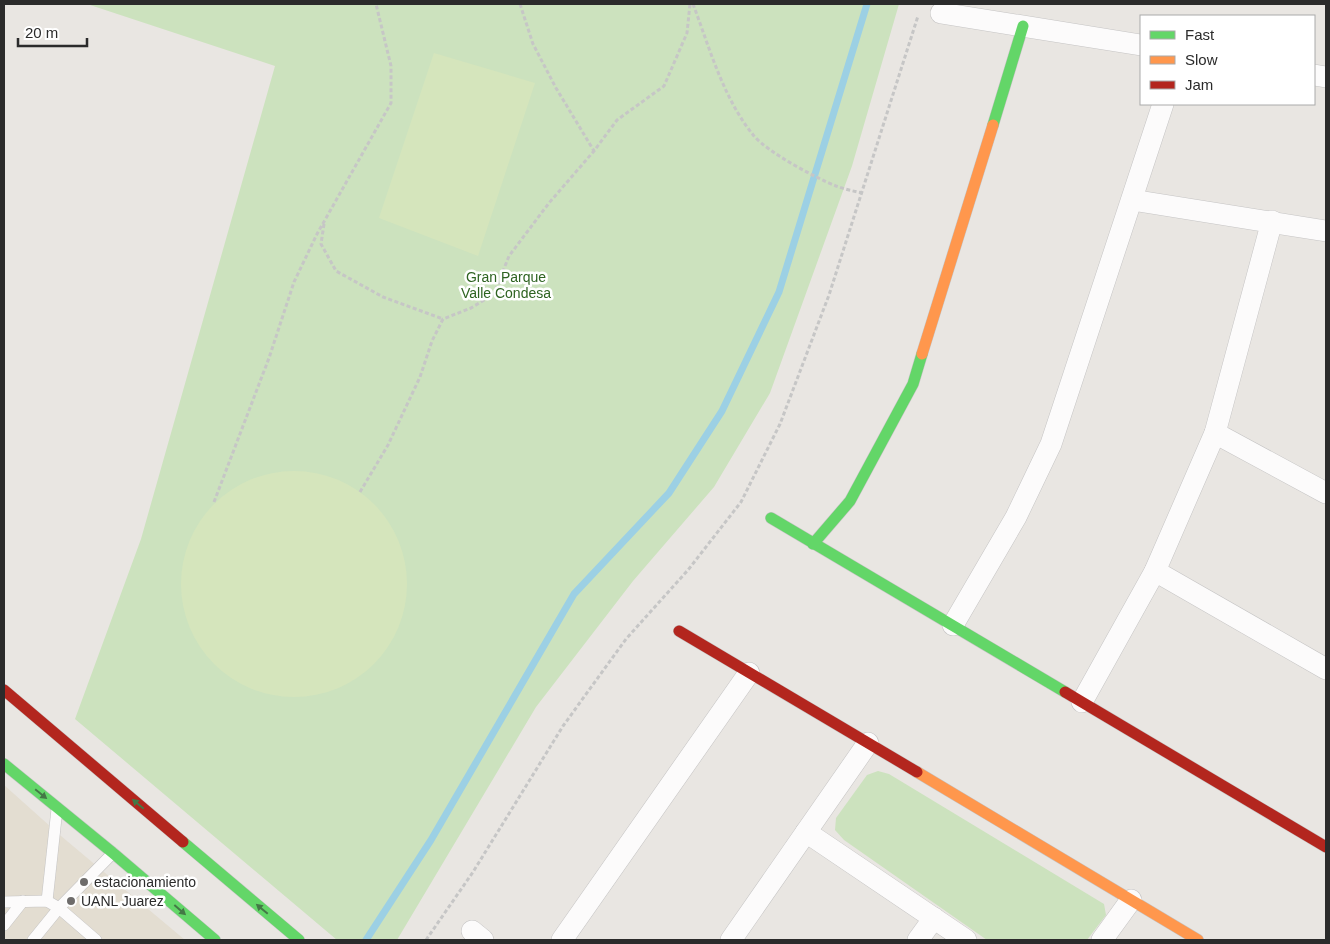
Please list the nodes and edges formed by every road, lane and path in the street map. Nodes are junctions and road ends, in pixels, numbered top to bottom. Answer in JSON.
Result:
{"nodes":[{"id":1,"x":376,"y":4,"type":"edge"},
{"id":2,"x":520,"y":4,"type":"edge"},
{"id":3,"x":692,"y":4,"type":"edge"},
{"id":4,"x":920,"y":10,"type":"dead end"},
{"id":5,"x":941,"y":13,"type":"dead end"},
{"id":6,"x":1023,"y":26,"type":"junction"},
{"id":7,"x":1140,"y":45,"type":"edge"},
{"id":8,"x":1163,"y":105,"type":"edge"},
{"id":9,"x":594,"y":151,"type":"junction"},
{"id":10,"x":862,"y":193,"type":"junction"},
{"id":11,"x":1132,"y":200,"type":"junction"},
{"id":12,"x":324,"y":221,"type":"junction"},
{"id":13,"x":1272,"y":221,"type":"junction"},
{"id":14,"x":1326,"y":231,"type":"edge"},
{"id":15,"x":443,"y":319,"type":"junction"},
{"id":16,"x":1215,"y":433,"type":"junction"},
{"id":17,"x":360,"y":492,"type":"dead end"},
{"id":18,"x":1326,"y":493,"type":"edge"},
{"id":19,"x":214,"y":502,"type":"dead end"},
{"id":20,"x":771,"y":518,"type":"dead end"},
{"id":21,"x":814,"y":544,"type":"junction"},
{"id":22,"x":1155,"y":571,"type":"junction"},
{"id":23,"x":952,"y":625,"type":"junction"},
{"id":24,"x":679,"y":631,"type":"dead end"},
{"id":25,"x":1326,"y":669,"type":"edge"},
{"id":26,"x":749,"y":673,"type":"junction"},
{"id":27,"x":4,"y":690,"type":"edge"},
{"id":28,"x":1082,"y":702,"type":"junction"},
{"id":29,"x":868,"y":743,"type":"junction"},
{"id":30,"x":4,"y":764,"type":"edge"},
{"id":31,"x":57,"y":807,"type":"junction"},
{"id":32,"x":806,"y":832,"type":"junction"},
{"id":33,"x":1326,"y":847,"type":"edge"},
{"id":34,"x":114,"y":854,"type":"junction"},
{"id":35,"x":1131,"y":900,"type":"junction"},
{"id":36,"x":23,"y":901,"type":"junction"},
{"id":37,"x":47,"y":901,"type":"junction"},
{"id":38,"x":4,"y":902,"type":"edge"},
{"id":39,"x":59,"y":908,"type":"junction"},
{"id":40,"x":934,"y":918,"type":"junction"},
{"id":41,"x":4,"y":924,"type":"edge"},
{"id":42,"x":33,"y":940,"type":"edge"},
{"id":43,"x":96,"y":940,"type":"edge"},
{"id":44,"x":215,"y":940,"type":"edge"},
{"id":45,"x":299,"y":940,"type":"edge"},
{"id":46,"x":426,"y":940,"type":"edge"},
{"id":47,"x":562,"y":940,"type":"edge"},
{"id":48,"x":731,"y":940,"type":"edge"},
{"id":49,"x":918,"y":940,"type":"edge"},
{"id":50,"x":966,"y":940,"type":"edge"},
{"id":51,"x":1102,"y":940,"type":"edge"},
{"id":52,"x":1198,"y":940,"type":"edge"}],
"edges":[{"from":1,"to":12,"type":"path"},
{"from":2,"to":9,"type":"path"},
{"from":3,"to":9,"type":"path"},
{"from":3,"to":10,"type":"path"},
{"from":4,"to":10,"type":"path"},
{"from":5,"to":6,"type":"street"},
{"from":6,"to":7,"type":"street"},
{"from":6,"to":21,"type":"street"},
{"from":8,"to":11,"type":"street"},
{"from":9,"to":15,"type":"path"},
{"from":10,"to":46,"type":"path"},
{"from":11,"to":13,"type":"street"},
{"from":11,"to":23,"type":"street"},
{"from":12,"to":15,"type":"path"},
{"from":12,"to":19,"type":"path"},
{"from":13,"to":14,"type":"street"},
{"from":13,"to":16,"type":"street"},
{"from":15,"to":17,"type":"path"},
{"from":16,"to":18,"type":"street"},
{"from":16,"to":22,"type":"street"},
{"from":20,"to":21,"type":"street"},
{"from":21,"to":23,"type":"street"},
{"from":22,"to":25,"type":"street"},
{"from":22,"to":28,"type":"street"},
{"from":23,"to":28,"type":"street"},
{"from":24,"to":26,"type":"street"},
{"from":26,"to":29,"type":"street"},
{"from":26,"to":47,"type":"street"},
{"from":45,"to":27,"type":"street","one_way":true},
{"from":28,"to":33,"type":"street"},
{"from":29,"to":32,"type":"street"},
{"from":29,"to":35,"type":"street"},
{"from":30,"to":31,"type":"street","one_way":true},
{"from":31,"to":34,"type":"street"},
{"from":31,"to":37,"type":"lane"},
{"from":32,"to":40,"type":"street"},
{"from":32,"to":48,"type":"street"},
{"from":34,"to":39,"type":"lane"},
{"from":34,"to":44,"type":"street","one_way":true},
{"from":35,"to":51,"type":"street"},
{"from":35,"to":52,"type":"street"},
{"from":36,"to":37,"type":"lane"},
{"from":36,"to":38,"type":"lane"},
{"from":36,"to":41,"type":"lane"},
{"from":37,"to":39,"type":"lane"},
{"from":39,"to":42,"type":"lane"},
{"from":39,"to":43,"type":"lane"},
{"from":40,"to":49,"type":"street"},
{"from":40,"to":50,"type":"street"}]}
